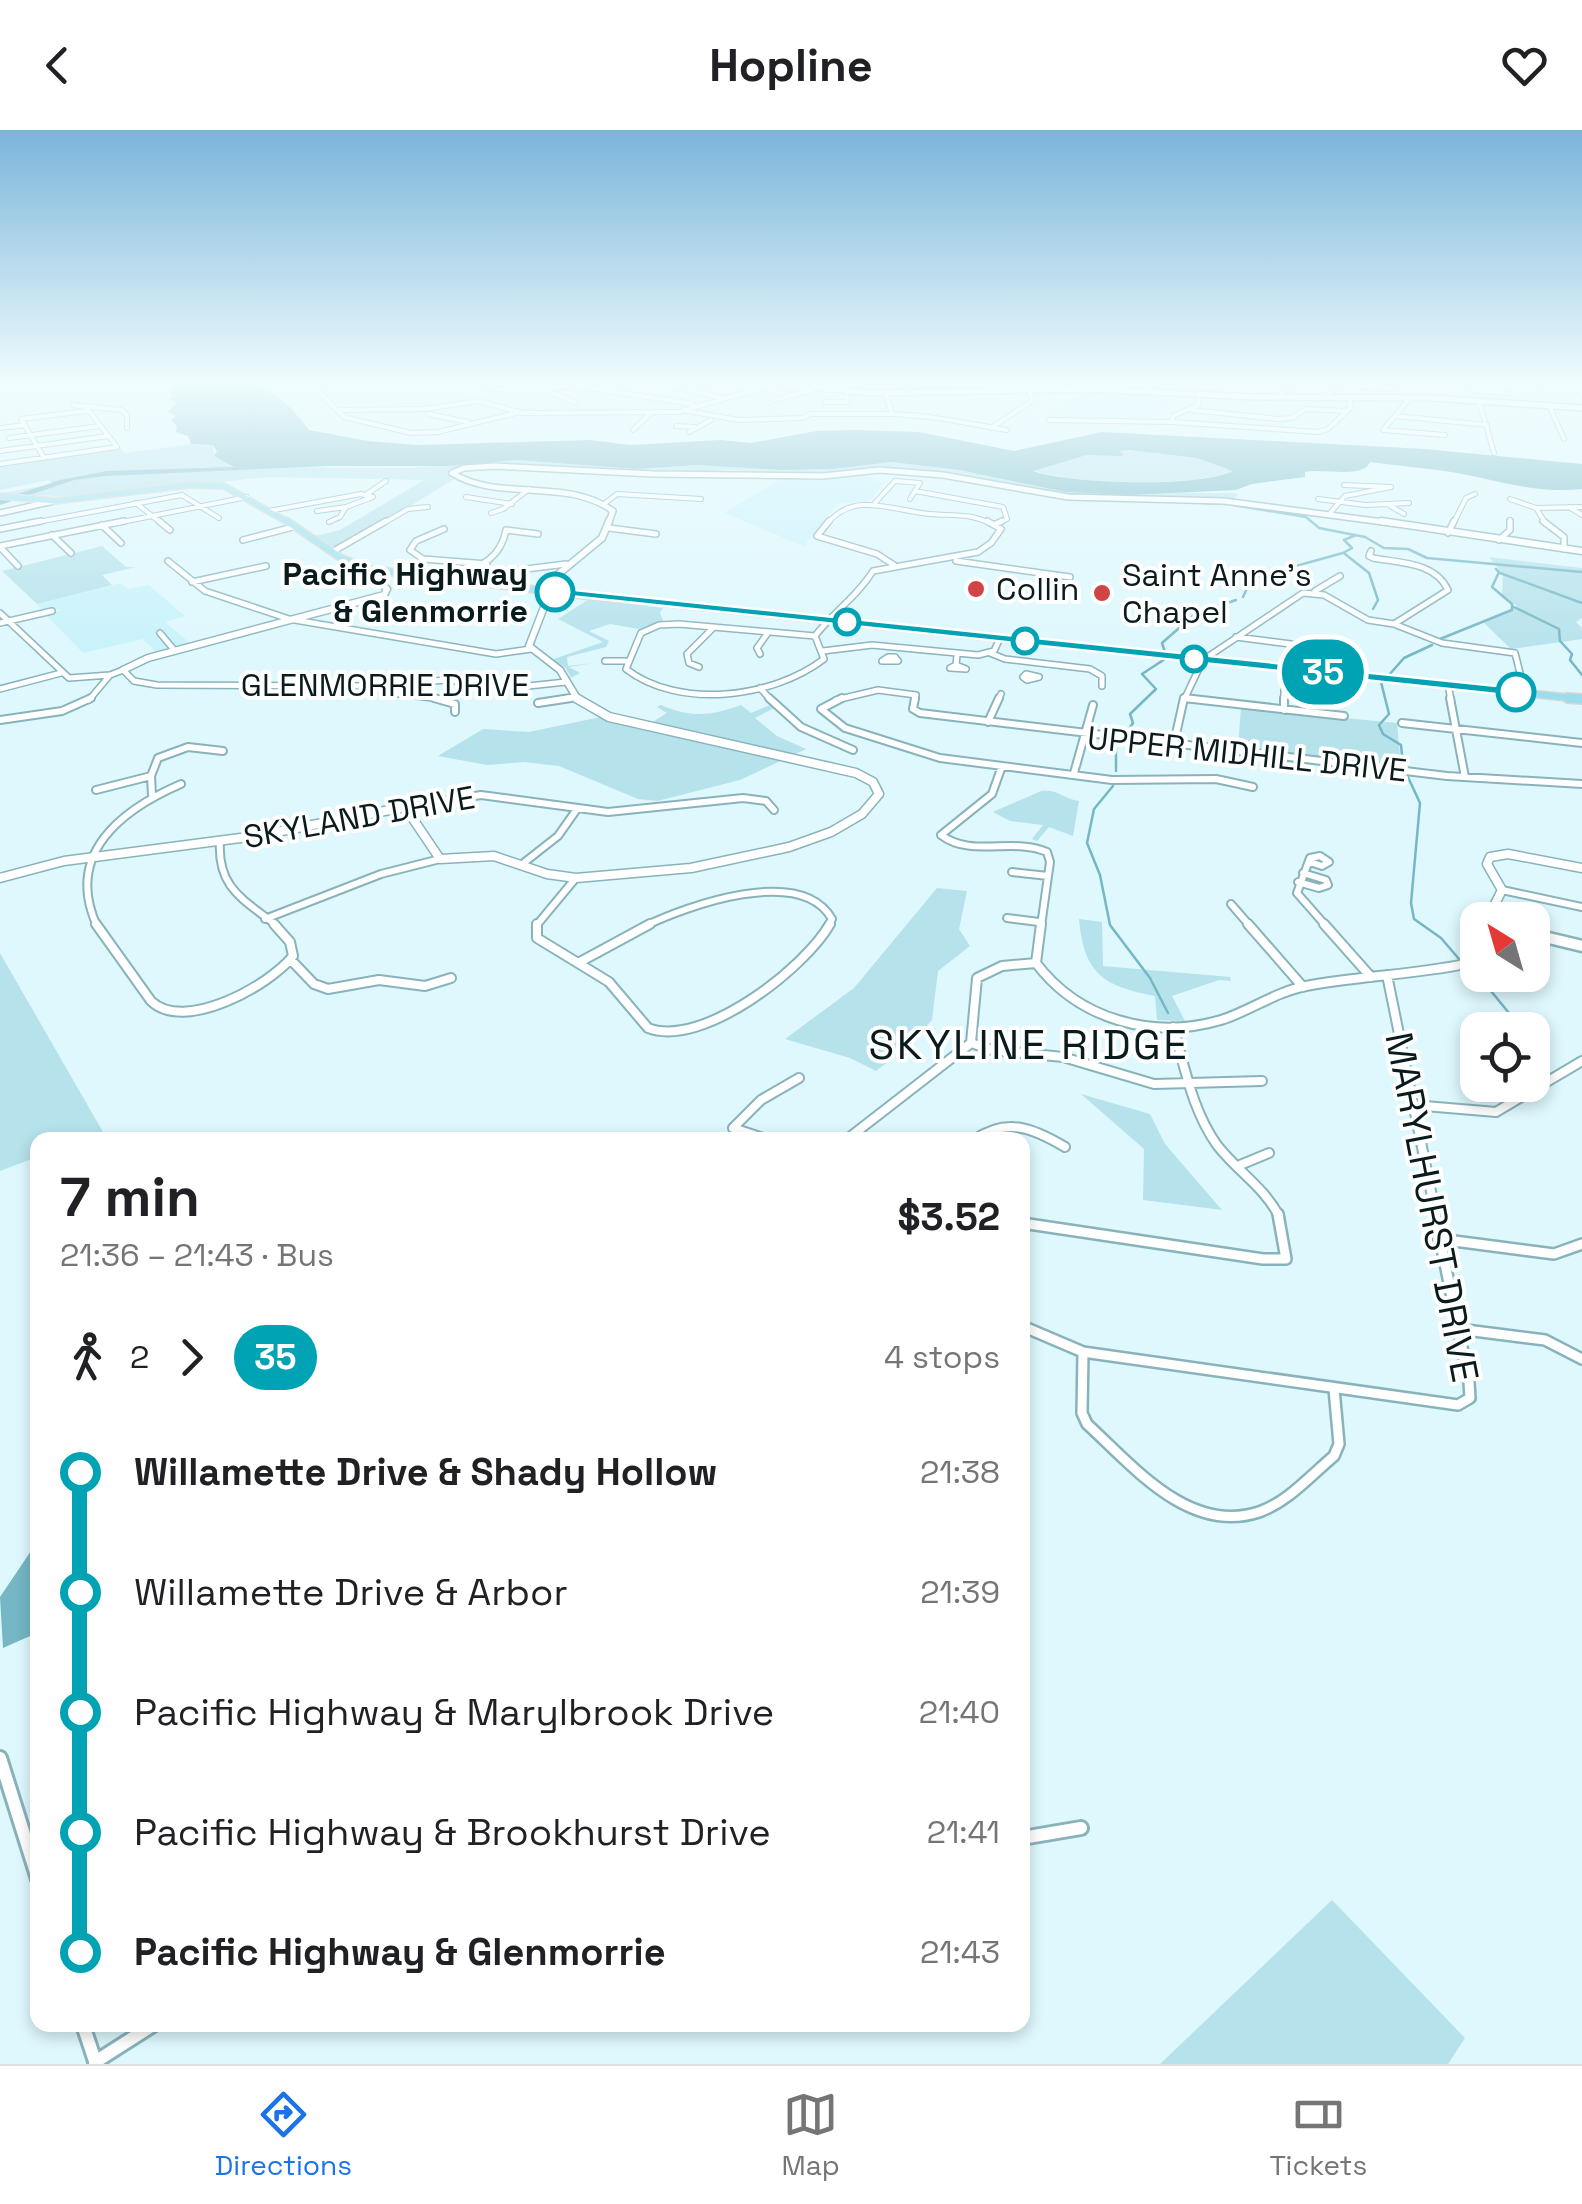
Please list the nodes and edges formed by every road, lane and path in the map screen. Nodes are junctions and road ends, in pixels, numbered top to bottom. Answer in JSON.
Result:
{"nodes":[{"id":1,"x":454,"y":475,"type":"edge"},
{"id":2,"x":759,"y":475,"type":"edge"},
{"id":3,"x":829,"y":475,"type":"edge"},
{"id":4,"x":945,"y":475,"type":"edge"},
{"id":5,"x":386,"y":481,"type":"dead end"},
{"id":6,"x":1344,"y":485,"type":"dead end"},
{"id":7,"x":531,"y":488,"type":"junction"},
{"id":8,"x":915,"y":491,"type":"junction"},
{"id":9,"x":366,"y":494,"type":"junction"},
{"id":10,"x":1475,"y":494,"type":"dead end"},
{"id":11,"x":0,"y":496,"type":"edge"},
{"id":12,"x":247,"y":497,"type":"junction"},
{"id":13,"x":466,"y":497,"type":"dead end"},
{"id":14,"x":1318,"y":498,"type":"dead end"},
{"id":15,"x":332,"y":499,"type":"junction"},
{"id":16,"x":1510,"y":499,"type":"dead end"},
{"id":17,"x":33,"y":500,"type":"junction"},
{"id":18,"x":701,"y":500,"type":"dead end"},
{"id":19,"x":55,"y":501,"type":"junction"},
{"id":20,"x":1340,"y":502,"type":"junction"},
{"id":21,"x":136,"y":503,"type":"junction"},
{"id":22,"x":875,"y":503,"type":"junction"},
{"id":23,"x":1409,"y":503,"type":"dead end"},
{"id":24,"x":512,"y":504,"type":"junction"},
{"id":25,"x":604,"y":504,"type":"junction"},
{"id":26,"x":1387,"y":504,"type":"junction"},
{"id":27,"x":25,"y":506,"type":"junction"},
{"id":28,"x":200,"y":506,"type":"junction"},
{"id":29,"x":936,"y":506,"type":"dead end"},
{"id":30,"x":428,"y":507,"type":"dead end"},
{"id":31,"x":897,"y":507,"type":"junction"},
{"id":32,"x":1569,"y":507,"type":"junction"},
{"id":33,"x":1582,"y":507,"type":"edge"},
{"id":34,"x":346,"y":508,"type":"junction"},
{"id":35,"x":1536,"y":508,"type":"junction"},
{"id":36,"x":317,"y":511,"type":"dead end"},
{"id":37,"x":272,"y":513,"type":"junction"},
{"id":38,"x":492,"y":513,"type":"dead end"},
{"id":39,"x":923,"y":513,"type":"junction"},
{"id":40,"x":0,"y":514,"type":"edge"},
{"id":41,"x":1330,"y":514,"type":"junction"},
{"id":42,"x":1404,"y":514,"type":"dead end"},
{"id":43,"x":1582,"y":515,"type":"edge"},
{"id":44,"x":152,"y":516,"type":"junction"},
{"id":45,"x":220,"y":518,"type":"dead end"},
{"id":46,"x":1510,"y":520,"type":"dead end"},
{"id":47,"x":329,"y":522,"type":"dead end"},
{"id":48,"x":996,"y":524,"type":"junction"},
{"id":49,"x":102,"y":526,"type":"junction"},
{"id":50,"x":294,"y":527,"type":"junction"},
{"id":51,"x":0,"y":528,"type":"edge"},
{"id":52,"x":609,"y":528,"type":"junction"},
{"id":53,"x":444,"y":529,"type":"dead end"},
{"id":54,"x":170,"y":530,"type":"dead end"},
{"id":55,"x":1448,"y":532,"type":"junction"},
{"id":56,"x":538,"y":534,"type":"dead end"},
{"id":57,"x":656,"y":534,"type":"dead end"},
{"id":58,"x":52,"y":536,"type":"junction"},
{"id":59,"x":243,"y":540,"type":"dead end"},
{"id":60,"x":1499,"y":540,"type":"junction"},
{"id":61,"x":121,"y":543,"type":"dead end"},
{"id":62,"x":0,"y":547,"type":"edge"},
{"id":63,"x":1564,"y":549,"type":"junction"},
{"id":64,"x":1371,"y":551,"type":"dead end"},
{"id":65,"x":1582,"y":551,"type":"edge"},
{"id":66,"x":332,"y":552,"type":"junction"},
{"id":67,"x":71,"y":553,"type":"dead end"},
{"id":68,"x":168,"y":561,"type":"dead end"},
{"id":69,"x":949,"y":561,"type":"junction"},
{"id":70,"x":487,"y":564,"type":"junction"},
{"id":71,"x":566,"y":564,"type":"junction"},
{"id":72,"x":894,"y":565,"type":"junction"},
{"id":73,"x":18,"y":566,"type":"dead end"},
{"id":74,"x":266,"y":566,"type":"dead end"},
{"id":75,"x":367,"y":569,"type":"junction"},
{"id":76,"x":392,"y":574,"type":"junction"},
{"id":77,"x":1340,"y":576,"type":"dead end"},
{"id":78,"x":1070,"y":577,"type":"dead end"},
{"id":79,"x":374,"y":579,"type":"junction"},
{"id":80,"x":444,"y":580,"type":"junction"},
{"id":81,"x":192,"y":582,"type":"junction"},
{"id":82,"x":549,"y":591,"type":"junction"},
{"id":83,"x":1315,"y":591,"type":"junction"},
{"id":84,"x":52,"y":611,"type":"dead end"},
{"id":85,"x":0,"y":614,"type":"edge"},
{"id":86,"x":9,"y":620,"type":"junction"},
{"id":87,"x":296,"y":620,"type":"junction"},
{"id":88,"x":826,"y":620,"type":"junction"},
{"id":89,"x":0,"y":623,"type":"edge"},
{"id":90,"x":1394,"y":624,"type":"junction"},
{"id":91,"x":714,"y":628,"type":"junction"},
{"id":92,"x":160,"y":633,"type":"dead end"},
{"id":93,"x":767,"y":634,"type":"junction"},
{"id":94,"x":816,"y":636,"type":"junction"},
{"id":95,"x":1236,"y":637,"type":"junction"},
{"id":96,"x":1000,"y":638,"type":"junction"},
{"id":97,"x":897,"y":648,"type":"junction"},
{"id":98,"x":531,"y":650,"type":"junction"},
{"id":99,"x":1337,"y":650,"type":"dead end"},
{"id":100,"x":175,"y":651,"type":"junction"},
{"id":101,"x":823,"y":651,"type":"junction"},
{"id":102,"x":990,"y":653,"type":"junction"},
{"id":103,"x":760,"y":654,"type":"dead end"},
{"id":104,"x":958,"y":655,"type":"junction"},
{"id":105,"x":892,"y":657,"type":"dead end"},
{"id":106,"x":1203,"y":660,"type":"junction"},
{"id":107,"x":605,"y":661,"type":"dead end"},
{"id":108,"x":626,"y":661,"type":"junction"},
{"id":109,"x":1043,"y":664,"type":"junction"},
{"id":110,"x":956,"y":665,"type":"dead end"},
{"id":111,"x":699,"y":667,"type":"dead end"},
{"id":112,"x":123,"y":670,"type":"junction"},
{"id":113,"x":61,"y":673,"type":"junction"},
{"id":114,"x":1034,"y":674,"type":"dead end"},
{"id":115,"x":110,"y":675,"type":"junction"},
{"id":116,"x":566,"y":682,"type":"junction"},
{"id":117,"x":1448,"y":685,"type":"junction"},
{"id":118,"x":382,"y":686,"type":"junction"},
{"id":119,"x":1102,"y":686,"type":"dead end"},
{"id":120,"x":760,"y":688,"type":"junction"},
{"id":121,"x":0,"y":689,"type":"edge"},
{"id":122,"x":1284,"y":689,"type":"dead end"},
{"id":123,"x":1525,"y":693,"type":"junction"},
{"id":124,"x":1001,"y":694,"type":"dead end"},
{"id":125,"x":574,"y":697,"type":"junction"},
{"id":126,"x":1184,"y":698,"type":"junction"},
{"id":127,"x":1582,"y":699,"type":"edge"},
{"id":128,"x":538,"y":703,"type":"dead end"},
{"id":129,"x":1093,"y":705,"type":"dead end"},
{"id":130,"x":1284,"y":710,"type":"junction"},
{"id":131,"x":455,"y":712,"type":"dead end"},
{"id":132,"x":1344,"y":716,"type":"dead end"},
{"id":133,"x":0,"y":720,"type":"edge"},
{"id":134,"x":988,"y":722,"type":"junction"},
{"id":135,"x":1402,"y":723,"type":"dead end"},
{"id":136,"x":1454,"y":728,"type":"junction"},
{"id":137,"x":1084,"y":735,"type":"junction"},
{"id":138,"x":1174,"y":743,"type":"junction"},
{"id":139,"x":1582,"y":743,"type":"edge"},
{"id":140,"x":854,"y":750,"type":"dead end"},
{"id":141,"x":223,"y":751,"type":"dead end"},
{"id":142,"x":1002,"y":766,"type":"junction"},
{"id":143,"x":1074,"y":773,"type":"junction"},
{"id":144,"x":151,"y":776,"type":"junction"},
{"id":145,"x":1464,"y":778,"type":"junction"},
{"id":146,"x":181,"y":784,"type":"dead end"},
{"id":147,"x":1582,"y":784,"type":"edge"},
{"id":148,"x":1253,"y":787,"type":"dead end"},
{"id":149,"x":96,"y":790,"type":"dead end"},
{"id":150,"x":152,"y":795,"type":"junction"},
{"id":151,"x":404,"y":807,"type":"junction"},
{"id":152,"x":576,"y":810,"type":"junction"},
{"id":153,"x":774,"y":810,"type":"dead end"},
{"id":154,"x":220,"y":841,"type":"junction"},
{"id":155,"x":94,"y":856,"type":"junction"},
{"id":156,"x":440,"y":859,"type":"junction"},
{"id":157,"x":1310,"y":862,"type":"dead end"},
{"id":158,"x":521,"y":865,"type":"junction"},
{"id":159,"x":1582,"y":868,"type":"edge"},
{"id":160,"x":1012,"y":872,"type":"dead end"},
{"id":161,"x":1304,"y":873,"type":"junction"},
{"id":162,"x":1048,"y":876,"type":"junction"},
{"id":163,"x":0,"y":878,"type":"edge"},
{"id":164,"x":575,"y":878,"type":"junction"},
{"id":165,"x":1298,"y":882,"type":"junction"},
{"id":166,"x":1502,"y":890,"type":"junction"},
{"id":167,"x":1497,"y":902,"type":"edge"},
{"id":168,"x":1231,"y":904,"type":"dead end"},
{"id":169,"x":1582,"y":907,"type":"edge"},
{"id":170,"x":1007,"y":918,"type":"dead end"},
{"id":171,"x":265,"y":919,"type":"junction"},
{"id":172,"x":1040,"y":922,"type":"junction"},
{"id":173,"x":1550,"y":938,"type":"edge"},
{"id":174,"x":1582,"y":946,"type":"edge"},
{"id":175,"x":291,"y":960,"type":"junction"},
{"id":176,"x":578,"y":962,"type":"junction"},
{"id":177,"x":1036,"y":963,"type":"junction"},
{"id":178,"x":1460,"y":964,"type":"edge"},
{"id":179,"x":1387,"y":975,"type":"junction"},
{"id":180,"x":1371,"y":977,"type":"junction"},
{"id":181,"x":451,"y":978,"type":"dead end"},
{"id":182,"x":1303,"y":986,"type":"junction"},
{"id":183,"x":1173,"y":1027,"type":"junction"},
{"id":184,"x":971,"y":1043,"type":"junction"},
{"id":185,"x":1582,"y":1061,"type":"edge"},
{"id":186,"x":800,"y":1078,"type":"dead end"},
{"id":187,"x":1262,"y":1081,"type":"dead end"},
{"id":188,"x":1192,"y":1084,"type":"junction"},
{"id":189,"x":1413,"y":1105,"type":"junction"},
{"id":190,"x":745,"y":1132,"type":"edge"},
{"id":191,"x":856,"y":1132,"type":"edge"},
{"id":192,"x":984,"y":1132,"type":"edge"},
{"id":193,"x":1065,"y":1147,"type":"dead end"},
{"id":194,"x":1269,"y":1152,"type":"dead end"},
{"id":195,"x":1240,"y":1165,"type":"junction"},
{"id":196,"x":1030,"y":1224,"type":"edge"},
{"id":197,"x":1439,"y":1239,"type":"junction"},
{"id":198,"x":1582,"y":1244,"type":"edge"},
{"id":199,"x":1030,"y":1329,"type":"edge"},
{"id":200,"x":1458,"y":1329,"type":"junction"},
{"id":201,"x":1084,"y":1352,"type":"junction"},
{"id":202,"x":1582,"y":1359,"type":"edge"},
{"id":203,"x":1334,"y":1389,"type":"junction"},
{"id":204,"x":0,"y":1758,"type":"edge"},
{"id":205,"x":1082,"y":1828,"type":"dead end"},
{"id":206,"x":1030,"y":1837,"type":"edge"},
{"id":207,"x":30,"y":1854,"type":"edge"},
{"id":208,"x":85,"y":2032,"type":"edge"},
{"id":209,"x":142,"y":2032,"type":"edge"},
{"id":210,"x":96,"y":2063,"type":"edge"}],
"edges":[{"from":1,"to":7,"type":"street"},
{"from":2,"to":3,"type":"street"},
{"from":4,"to":41,"type":"street"},
{"from":5,"to":9,"type":"street"},
{"from":6,"to":20,"type":"street"},
{"from":7,"to":24,"type":"street"},
{"from":7,"to":25,"type":"street"},
{"from":8,"to":22,"type":"street"},
{"from":8,"to":31,"type":"street"},
{"from":8,"to":48,"type":"street"},
{"from":9,"to":15,"type":"street"},
{"from":9,"to":34,"type":"street"},
{"from":10,"to":55,"type":"street"},
{"from":11,"to":17,"type":"main road"},
{"from":12,"to":19,"type":"main road"},
{"from":12,"to":28,"type":"street"},
{"from":12,"to":37,"type":"main road"},
{"from":13,"to":24,"type":"street"},
{"from":14,"to":20,"type":"street"},
{"from":15,"to":34,"type":"street"},
{"from":15,"to":37,"type":"street"},
{"from":16,"to":35,"type":"street"},
{"from":17,"to":19,"type":"main road"},
{"from":17,"to":27,"type":"street"},
{"from":18,"to":25,"type":"street"},
{"from":19,"to":27,"type":"street"},
{"from":20,"to":26,"type":"street"},
{"from":20,"to":41,"type":"street"},
{"from":21,"to":28,"type":"street"},
{"from":21,"to":44,"type":"street"},
{"from":21,"to":51,"type":"street"},
{"from":22,"to":31,"type":"street"},
{"from":22,"to":72,"type":"street"},
{"from":23,"to":26,"type":"street"},
{"from":24,"to":38,"type":"street"},
{"from":25,"to":52,"type":"street"},
{"from":26,"to":42,"type":"street"},
{"from":27,"to":40,"type":"street"},
{"from":28,"to":44,"type":"street"},
{"from":28,"to":45,"type":"street"},
{"from":29,"to":39,"type":"street"},
{"from":30,"to":66,"type":"street"},
{"from":31,"to":39,"type":"street"},
{"from":32,"to":33,"type":"street"},
{"from":32,"to":35,"type":"street"},
{"from":32,"to":43,"type":"street"},
{"from":34,"to":36,"type":"street"},
{"from":34,"to":47,"type":"street"},
{"from":35,"to":63,"type":"street"},
{"from":37,"to":50,"type":"main road"},
{"from":39,"to":48,"type":"street"},
{"from":41,"to":55,"type":"street"},
{"from":44,"to":49,"type":"street"},
{"from":44,"to":54,"type":"street"},
{"from":46,"to":60,"type":"street"},
{"from":48,"to":69,"type":"street"},
{"from":49,"to":58,"type":"street"},
{"from":49,"to":61,"type":"street"},
{"from":50,"to":59,"type":"street"},
{"from":50,"to":66,"type":"main road"},
{"from":52,"to":57,"type":"street"},
{"from":52,"to":71,"type":"street","name":"GLENMORRIE DRIVE"},
{"from":53,"to":70,"type":"street"},
{"from":55,"to":60,"type":"street"},
{"from":56,"to":70,"type":"street"},
{"from":58,"to":62,"type":"street"},
{"from":58,"to":67,"type":"street"},
{"from":60,"to":63,"type":"street"},
{"from":62,"to":73,"type":"street"},
{"from":63,"to":65,"type":"street"},
{"from":64,"to":90,"type":"street"},
{"from":66,"to":75,"type":"main road"},
{"from":68,"to":81,"type":"street"},
{"from":69,"to":72,"type":"street"},
{"from":69,"to":78,"type":"street"},
{"from":70,"to":80,"type":"street"},
{"from":71,"to":80,"type":"street"},
{"from":71,"to":82,"type":"street","name":"GLENMORRIE DRIVE"},
{"from":72,"to":88,"type":"street"},
{"from":74,"to":81,"type":"street"},
{"from":75,"to":76,"type":"main road"},
{"from":75,"to":79,"type":"street"},
{"from":76,"to":79,"type":"street"},
{"from":76,"to":80,"type":"main road"},
{"from":77,"to":83,"type":"street"},
{"from":79,"to":87,"type":"street"},
{"from":80,"to":82,"type":"main road"},
{"from":81,"to":87,"type":"street"},
{"from":82,"to":88,"type":"main road"},
{"from":82,"to":98,"type":"street","name":"GLENMORRIE DRIVE"},
{"from":83,"to":90,"type":"street"},
{"from":83,"to":95,"type":"street"},
{"from":84,"to":86,"type":"street"},
{"from":85,"to":86,"type":"street"},
{"from":86,"to":89,"type":"street"},
{"from":86,"to":113,"type":"street"},
{"from":87,"to":98,"type":"street"},
{"from":87,"to":100,"type":"street"},
{"from":88,"to":94,"type":"street"},
{"from":88,"to":96,"type":"main road"},
{"from":90,"to":123,"type":"street"},
{"from":91,"to":93,"type":"street"},
{"from":91,"to":108,"type":"street"},
{"from":91,"to":111,"type":"street"},
{"from":92,"to":100,"type":"street"},
{"from":93,"to":94,"type":"street"},
{"from":93,"to":103,"type":"street"},
{"from":94,"to":101,"type":"street"},
{"from":95,"to":99,"type":"street"},
{"from":95,"to":106,"type":"street"},
{"from":96,"to":102,"type":"street"},
{"from":96,"to":106,"type":"main road"},
{"from":97,"to":101,"type":"street"},
{"from":97,"to":104,"type":"street"},
{"from":97,"to":105,"type":"street"},
{"from":98,"to":116,"type":"street","name":"GLENMORRIE DRIVE"},
{"from":100,"to":112,"type":"street"},
{"from":101,"to":120,"type":"street"},
{"from":102,"to":104,"type":"street"},
{"from":102,"to":109,"type":"street"},
{"from":104,"to":110,"type":"street"},
{"from":106,"to":117,"type":"main road"},
{"from":106,"to":126,"type":"street"},
{"from":107,"to":108,"type":"street"},
{"from":108,"to":120,"type":"street"},
{"from":109,"to":114,"type":"street"},
{"from":109,"to":119,"type":"street"},
{"from":112,"to":115,"type":"street"},
{"from":112,"to":118,"type":"street","name":"GLENMORRIE DRIVE"},
{"from":113,"to":115,"type":"street"},
{"from":113,"to":121,"type":"street"},
{"from":115,"to":133,"type":"street"},
{"from":116,"to":118,"type":"street","name":"GLENMORRIE DRIVE"},
{"from":116,"to":125,"type":"street"},
{"from":117,"to":123,"type":"main road"},
{"from":117,"to":136,"type":"street"},
{"from":118,"to":131,"type":"street"},
{"from":120,"to":140,"type":"street"},
{"from":122,"to":130,"type":"street"},
{"from":123,"to":127,"type":"main road"},
{"from":124,"to":134,"type":"street"},
{"from":125,"to":128,"type":"street"},
{"from":125,"to":164,"type":"street"},
{"from":126,"to":130,"type":"street"},
{"from":126,"to":138,"type":"street"},
{"from":129,"to":137,"type":"street"},
{"from":130,"to":132,"type":"street"},
{"from":134,"to":137,"type":"street","name":"UPPER MIDHILL DRIVE"},
{"from":134,"to":142,"type":"street","name":"UPPER MIDHILL DRIVE"},
{"from":135,"to":136,"type":"street"},
{"from":136,"to":139,"type":"street"},
{"from":136,"to":145,"type":"street"},
{"from":137,"to":138,"type":"street","name":"UPPER MIDHILL DRIVE"},
{"from":137,"to":143,"type":"street"},
{"from":138,"to":145,"type":"street","name":"UPPER MIDHILL DRIVE"},
{"from":141,"to":144,"type":"street"},
{"from":142,"to":143,"type":"street"},
{"from":142,"to":162,"type":"street"},
{"from":143,"to":148,"type":"street"},
{"from":144,"to":149,"type":"street"},
{"from":144,"to":150,"type":"street"},
{"from":145,"to":147,"type":"street","name":"UPPER MIDHILL DRIVE"},
{"from":146,"to":150,"type":"street"},
{"from":150,"to":155,"type":"street"},
{"from":151,"to":152,"type":"street","name":"SKYLAND DRIVE"},
{"from":151,"to":154,"type":"street","name":"SKYLAND DRIVE"},
{"from":151,"to":156,"type":"street"},
{"from":152,"to":153,"type":"street","name":"SKYLAND DRIVE"},
{"from":152,"to":158,"type":"street"},
{"from":154,"to":155,"type":"street","name":"SKYLAND DRIVE"},
{"from":154,"to":171,"type":"street"},
{"from":155,"to":163,"type":"street","name":"SKYLAND DRIVE"},
{"from":155,"to":175,"type":"street"},
{"from":156,"to":158,"type":"street"},
{"from":156,"to":171,"type":"street"},
{"from":157,"to":161,"type":"street"},
{"from":158,"to":164,"type":"street"},
{"from":159,"to":166,"type":"street"},
{"from":160,"to":162,"type":"street"},
{"from":161,"to":165,"type":"street"},
{"from":161,"to":165,"type":"street"},
{"from":162,"to":172,"type":"street"},
{"from":164,"to":176,"type":"street"},
{"from":165,"to":180,"type":"street"},
{"from":166,"to":167,"type":"street"},
{"from":166,"to":169,"type":"street"},
{"from":168,"to":182,"type":"street"},
{"from":170,"to":172,"type":"street"},
{"from":171,"to":175,"type":"street"},
{"from":172,"to":177,"type":"street"},
{"from":173,"to":174,"type":"street"},
{"from":175,"to":181,"type":"street"},
{"from":176,"to":176,"type":"street"},
{"from":177,"to":183,"type":"street"},
{"from":177,"to":184,"type":"street"},
{"from":178,"to":179,"type":"street"},
{"from":179,"to":180,"type":"street"},
{"from":179,"to":189,"type":"street","name":"MARYLHURST DRIVE"},
{"from":180,"to":182,"type":"street"},
{"from":182,"to":183,"type":"street"},
{"from":183,"to":188,"type":"street"},
{"from":184,"to":188,"type":"street"},
{"from":184,"to":191,"type":"street"},
{"from":185,"to":189,"type":"street"},
{"from":186,"to":190,"type":"street"},
{"from":187,"to":188,"type":"street"},
{"from":188,"to":195,"type":"street"},
{"from":189,"to":197,"type":"street","name":"MARYLHURST DRIVE"},
{"from":192,"to":193,"type":"street"},
{"from":194,"to":195,"type":"street"},
{"from":195,"to":196,"type":"street"},
{"from":197,"to":198,"type":"street"},
{"from":197,"to":200,"type":"street","name":"MARYLHURST DRIVE"},
{"from":199,"to":201,"type":"street","name":"MARYLHURST DRIVE"},
{"from":200,"to":202,"type":"street"},
{"from":200,"to":203,"type":"street","name":"MARYLHURST DRIVE"},
{"from":201,"to":203,"type":"street","name":"MARYLHURST DRIVE"},
{"from":201,"to":203,"type":"street"},
{"from":204,"to":207,"type":"street"},
{"from":205,"to":206,"type":"street"},
{"from":208,"to":210,"type":"street"},
{"from":209,"to":210,"type":"street"}]}
